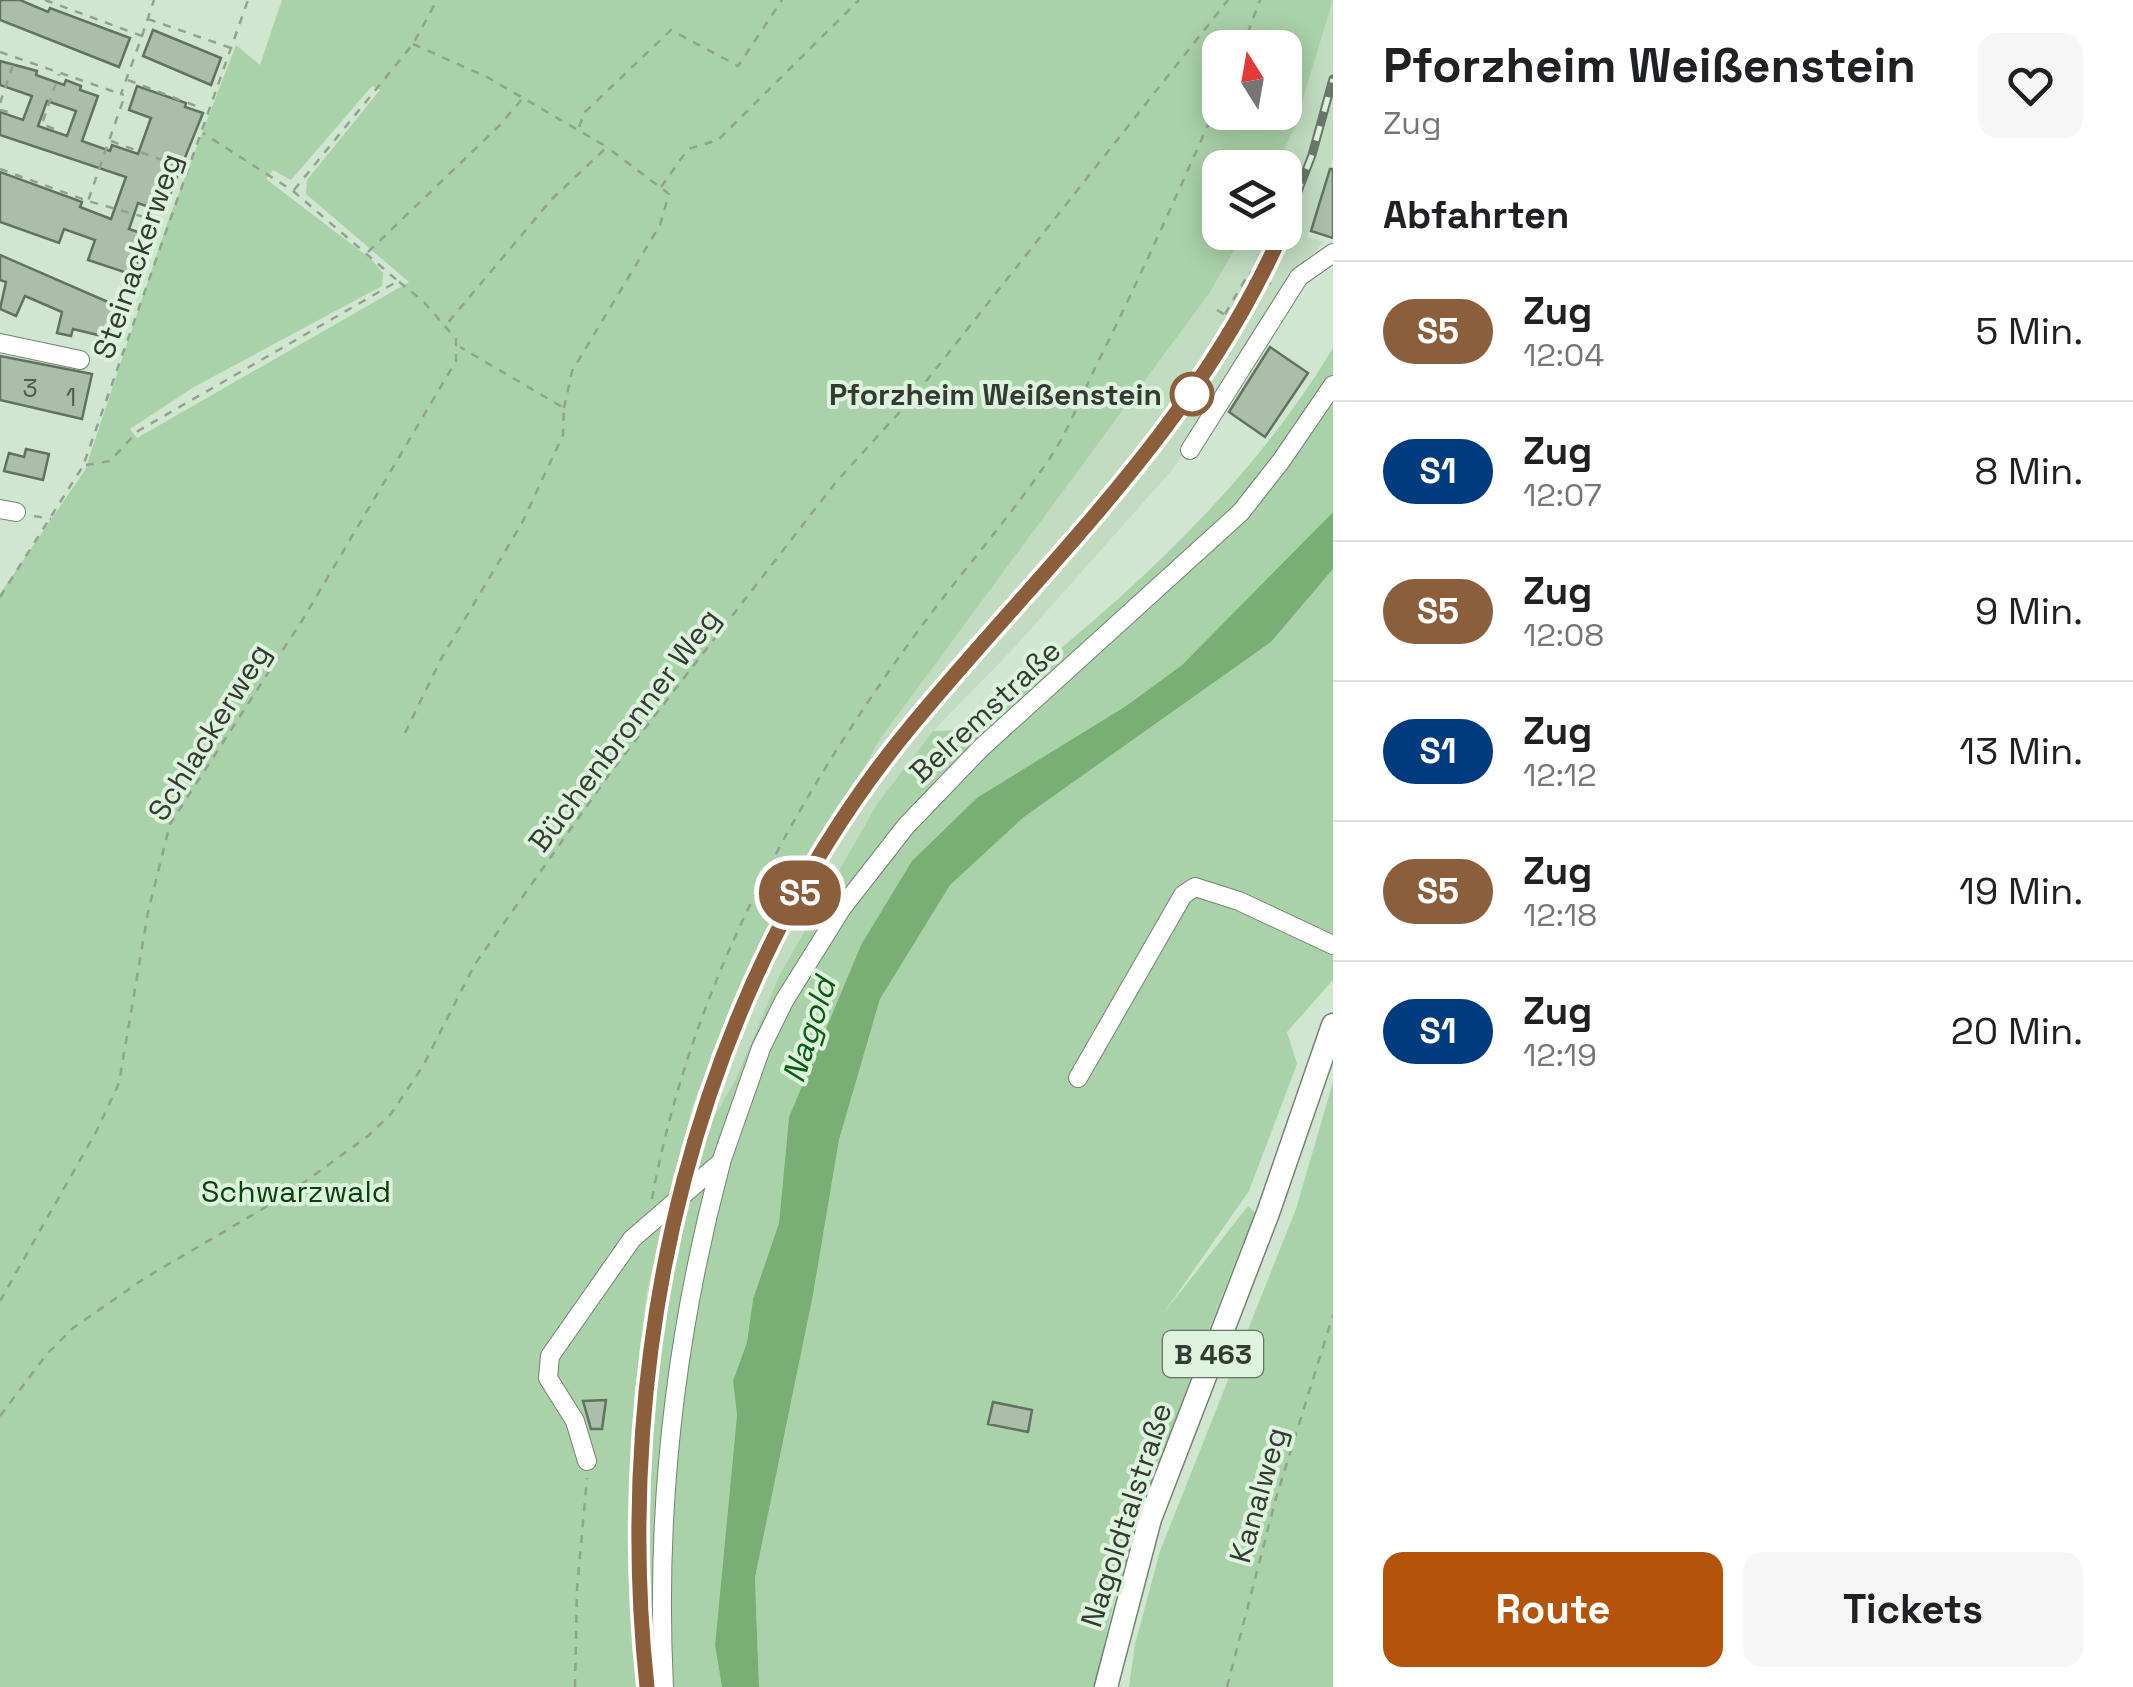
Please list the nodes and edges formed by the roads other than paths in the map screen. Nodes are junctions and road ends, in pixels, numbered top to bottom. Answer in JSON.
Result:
{"nodes":[{"id":1,"x":1333,"y":253,"type":"edge"},
{"id":2,"x":0,"y":343,"type":"edge"},
{"id":3,"x":80,"y":360,"type":"dead end"},
{"id":4,"x":1333,"y":385,"type":"edge"},
{"id":5,"x":1190,"y":450,"type":"dead end"},
{"id":6,"x":1333,"y":945,"type":"edge"},
{"id":7,"x":1333,"y":1025,"type":"edge"},
{"id":8,"x":1078,"y":1078,"type":"dead end"},
{"id":9,"x":721,"y":1162,"type":"junction"},
{"id":10,"x":587,"y":1461,"type":"road end"},
{"id":11,"x":664,"y":1687,"type":"edge"},
{"id":12,"x":1106,"y":1687,"type":"edge"}],
"edges":[{"from":1,"to":5,"type":"street"},
{"from":2,"to":3,"type":"street"},
{"from":4,"to":9,"type":"street","name":"Belremstraße"},
{"from":6,"to":8,"type":"street"},
{"from":7,"to":12,"type":"main road","name":"Nagoldtalstraße","number":"B 463"},
{"from":9,"to":10,"type":"street","name":"Belremstraße"},
{"from":9,"to":11,"type":"street"}]}
